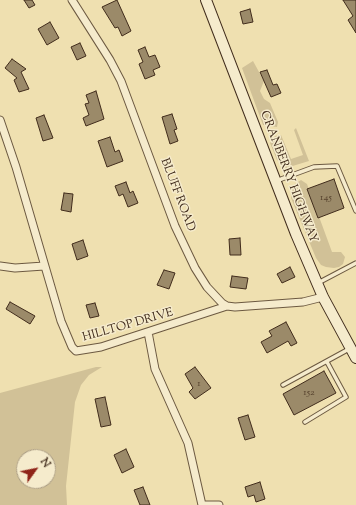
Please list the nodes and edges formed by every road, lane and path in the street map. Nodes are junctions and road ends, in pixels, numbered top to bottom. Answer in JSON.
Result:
{"nodes":[{"id":1,"x":72,"y":0,"type":"edge"},
{"id":2,"x":206,"y":0,"type":"edge"},
{"id":3,"x":0,"y":120,"type":"edge"},
{"id":4,"x":275,"y":181,"type":"junction"},
{"id":5,"x":356,"y":211,"type":"edge"},
{"id":6,"x":356,"y":263,"type":"edge"},
{"id":7,"x":0,"y":266,"type":"edge"},
{"id":8,"x":44,"y":266,"type":"junction"},
{"id":9,"x":317,"y":284,"type":"junction"},
{"id":10,"x":324,"y":297,"type":"junction"},
{"id":11,"x":227,"y":306,"type":"junction"},
{"id":12,"x":148,"y":332,"type":"junction"},
{"id":13,"x":350,"y":349,"type":"junction"},
{"id":14,"x":356,"y":358,"type":"edge"},
{"id":15,"x":327,"y":362,"type":"junction"},
{"id":16,"x":284,"y":385,"type":"dead end"},
{"id":17,"x":305,"y":422,"type":"dead end"},
{"id":18,"x":203,"y":505,"type":"edge"},
{"id":19,"x":219,"y":505,"type":"edge"}],
"edges":[{"from":1,"to":11,"type":"street","name":"BLUFF ROAD"},
{"from":2,"to":4,"type":"main road","name":"CRANBERRY HIGHWAY"},
{"from":3,"to":8,"type":"street","name":"HILLTOP DRIVE"},
{"from":4,"to":5,"type":"lane"},
{"from":4,"to":9,"type":"main road","name":"CRANBERRY HIGHWAY"},
{"from":6,"to":9,"type":"lane"},
{"from":7,"to":8,"type":"street"},
{"from":8,"to":12,"type":"street","name":"HILLTOP DRIVE"},
{"from":9,"to":10,"type":"main road","name":"CRANBERRY HIGHWAY"},
{"from":10,"to":11,"type":"street"},
{"from":10,"to":13,"type":"main road","name":"CRANBERRY HIGHWAY"},
{"from":11,"to":12,"type":"street","name":"HILLTOP DRIVE"},
{"from":12,"to":18,"type":"street"},
{"from":13,"to":14,"type":"main road","name":"CRANBERRY HIGHWAY"},
{"from":13,"to":15,"type":"lane"},
{"from":15,"to":16,"type":"lane"},
{"from":15,"to":17,"type":"lane"},
{"from":18,"to":19,"type":"street"}]}
